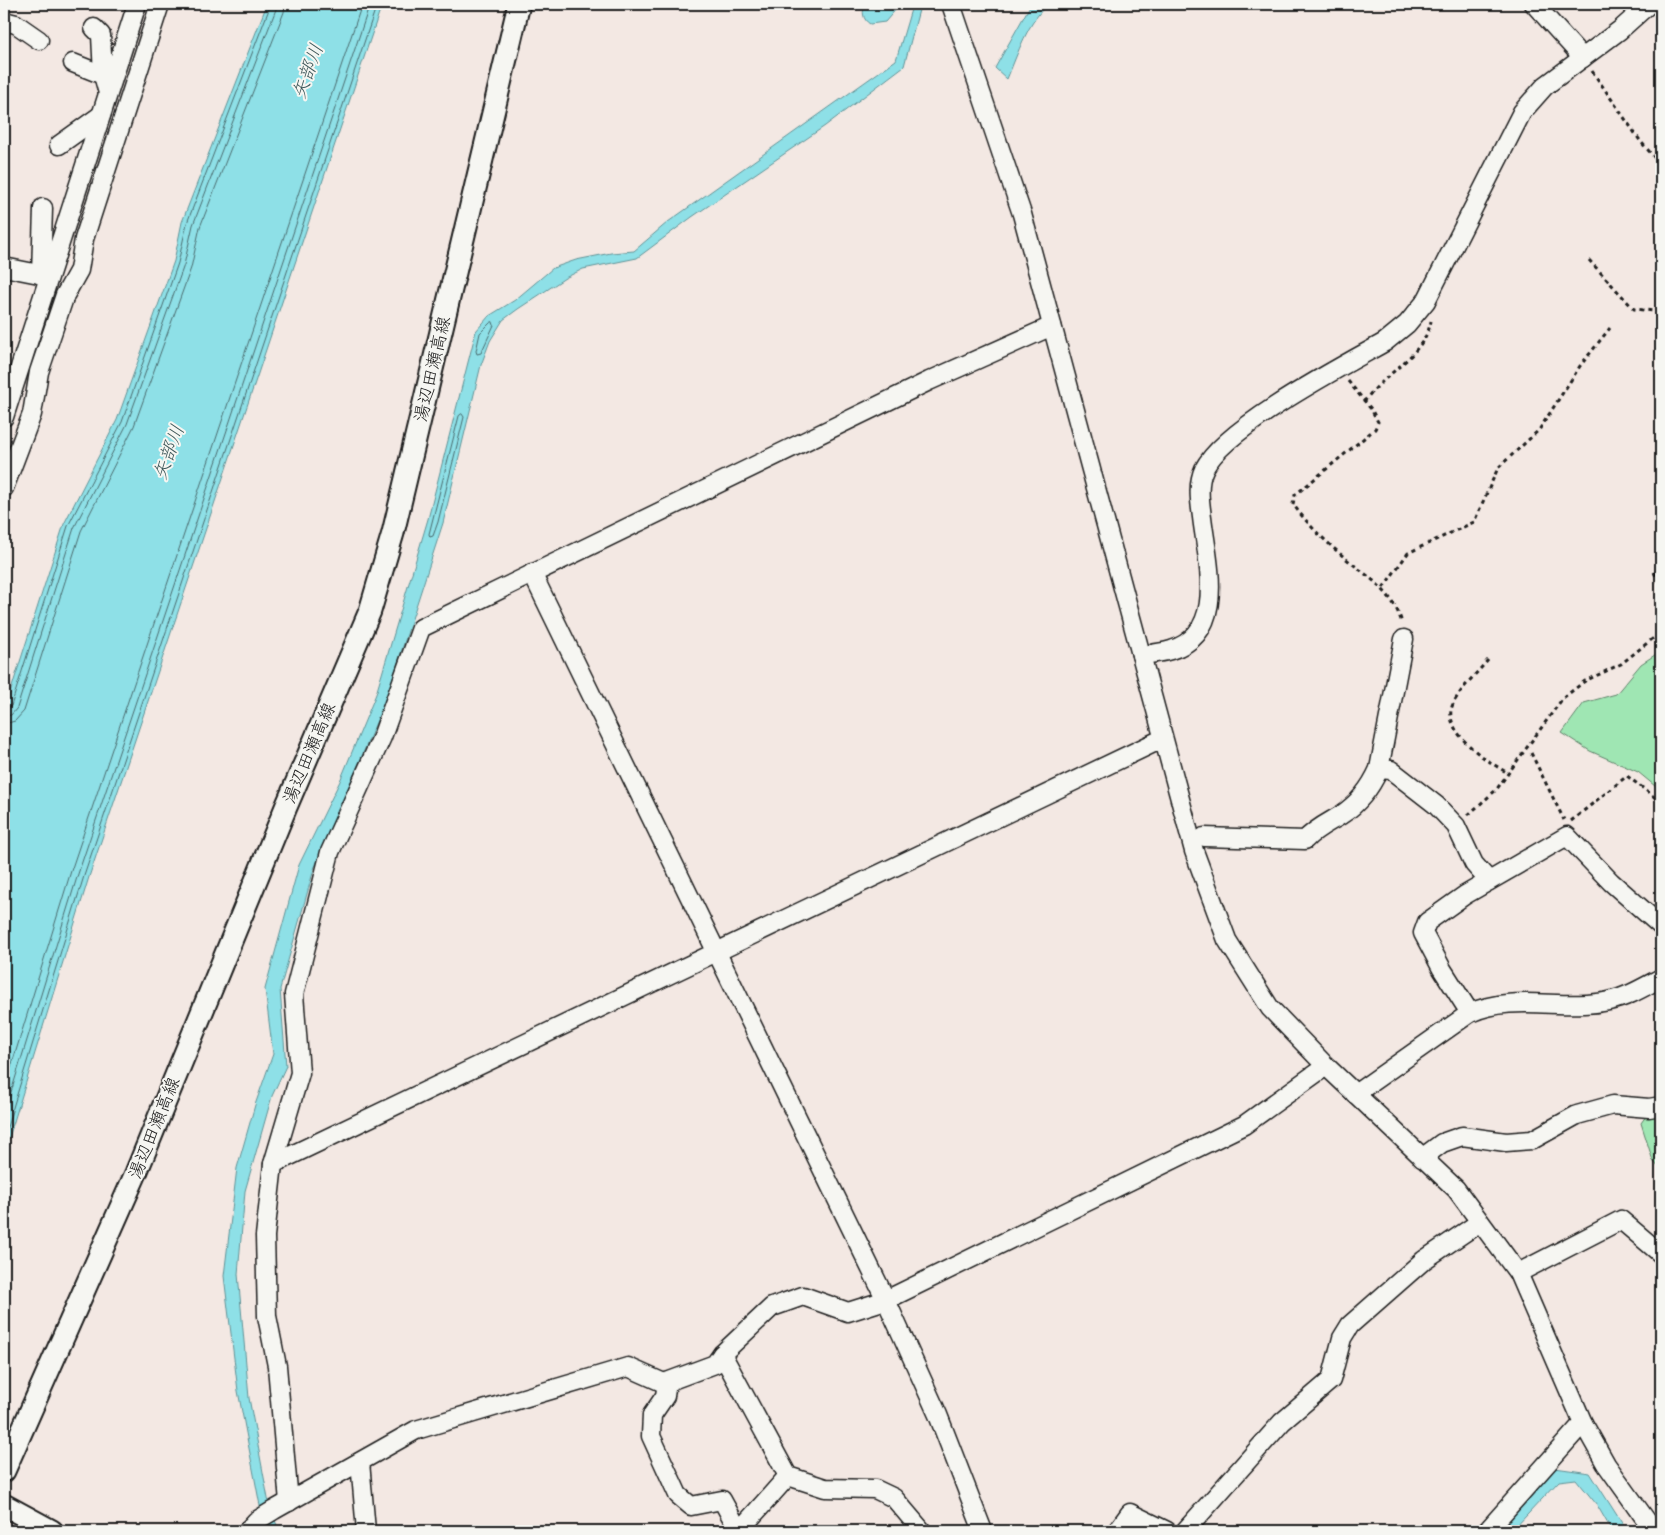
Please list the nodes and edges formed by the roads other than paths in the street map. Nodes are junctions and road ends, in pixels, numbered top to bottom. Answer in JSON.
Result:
{"nodes":[{"id":1,"x":137,"y":4,"type":"edge"},
{"id":2,"x":160,"y":4,"type":"edge"},
{"id":3,"x":519,"y":4,"type":"edge"},
{"id":4,"x":951,"y":4,"type":"edge"},
{"id":5,"x":1534,"y":4,"type":"edge"},
{"id":6,"x":1649,"y":4,"type":"edge"},
{"id":7,"x":4,"y":21,"type":"edge"},
{"id":8,"x":94,"y":28,"type":"dead end"},
{"id":9,"x":39,"y":40,"type":"dead end"},
{"id":10,"x":1583,"y":58,"type":"junction"},
{"id":11,"x":73,"y":63,"type":"dead end"},
{"id":12,"x":103,"y":75,"type":"junction"},
{"id":13,"x":108,"y":93,"type":"junction"},
{"id":14,"x":101,"y":116,"type":"junction"},
{"id":15,"x":59,"y":145,"type":"dead end"},
{"id":16,"x":43,"y":208,"type":"dead end"},
{"id":17,"x":4,"y":267,"type":"edge"},
{"id":18,"x":45,"y":275,"type":"junction"},
{"id":19,"x":1052,"y":326,"type":"junction"},
{"id":20,"x":5,"y":408,"type":"edge"},
{"id":21,"x":4,"y":488,"type":"edge"},
{"id":22,"x":532,"y":573,"type":"junction"},
{"id":23,"x":1404,"y":639,"type":"road end"},
{"id":24,"x":1141,"y":655,"type":"junction"},
{"id":25,"x":1162,"y":739,"type":"junction"},
{"id":26,"x":1379,"y":769,"type":"junction"},
{"id":27,"x":1204,"y":837,"type":"dead end"},
{"id":28,"x":1489,"y":881,"type":"junction"},
{"id":29,"x":1661,"y":926,"type":"edge"},
{"id":30,"x":718,"y":952,"type":"junction"},
{"id":31,"x":1661,"y":978,"type":"edge"},
{"id":32,"x":1470,"y":1014,"type":"junction"},
{"id":33,"x":1326,"y":1066,"type":"junction"},
{"id":34,"x":1355,"y":1094,"type":"junction"},
{"id":35,"x":1661,"y":1106,"type":"edge"},
{"id":36,"x":1422,"y":1158,"type":"junction"},
{"id":37,"x":273,"y":1164,"type":"junction"},
{"id":38,"x":1480,"y":1222,"type":"junction"},
{"id":39,"x":1661,"y":1254,"type":"edge"},
{"id":40,"x":1518,"y":1273,"type":"junction"},
{"id":41,"x":886,"y":1300,"type":"junction"},
{"id":42,"x":722,"y":1354,"type":"junction"},
{"id":43,"x":668,"y":1382,"type":"junction"},
{"id":44,"x":1582,"y":1423,"type":"junction"},
{"id":45,"x":360,"y":1462,"type":"junction"},
{"id":46,"x":4,"y":1471,"type":"edge"},
{"id":47,"x":788,"y":1476,"type":"junction"},
{"id":48,"x":4,"y":1505,"type":"edge"},
{"id":49,"x":282,"y":1506,"type":"junction"},
{"id":50,"x":251,"y":1526,"type":"edge"},
{"id":51,"x":44,"y":1530,"type":"edge"},
{"id":52,"x":366,"y":1531,"type":"edge"},
{"id":53,"x":739,"y":1531,"type":"edge"},
{"id":54,"x":922,"y":1531,"type":"edge"},
{"id":55,"x":983,"y":1531,"type":"edge"},
{"id":56,"x":1117,"y":1531,"type":"edge"},
{"id":57,"x":1166,"y":1531,"type":"edge"},
{"id":58,"x":1185,"y":1531,"type":"edge"},
{"id":59,"x":1487,"y":1531,"type":"edge"},
{"id":60,"x":1654,"y":1531,"type":"edge"}],
"edges":[{"from":1,"to":13,"type":"street"},
{"from":2,"to":21,"type":"street"},
{"from":3,"to":46,"type":"main road","name":"湯辺田瀬高線"},
{"from":4,"to":19,"type":"street"},
{"from":5,"to":10,"type":"street"},
{"from":6,"to":10,"type":"street"},
{"from":7,"to":9,"type":"street"},
{"from":8,"to":12,"type":"street"},
{"from":10,"to":24,"type":"street"},
{"from":11,"to":12,"type":"street"},
{"from":12,"to":13,"type":"street"},
{"from":13,"to":14,"type":"street"},
{"from":14,"to":15,"type":"street"},
{"from":14,"to":18,"type":"street"},
{"from":16,"to":18,"type":"street"},
{"from":17,"to":18,"type":"street"},
{"from":18,"to":20,"type":"street"},
{"from":19,"to":22,"type":"street"},
{"from":19,"to":24,"type":"street"},
{"from":22,"to":30,"type":"street"},
{"from":22,"to":37,"type":"street"},
{"from":23,"to":26,"type":"street"},
{"from":24,"to":25,"type":"street"},
{"from":25,"to":30,"type":"street"},
{"from":25,"to":33,"type":"street"},
{"from":26,"to":27,"type":"street"},
{"from":26,"to":28,"type":"street"},
{"from":28,"to":29,"type":"street"},
{"from":28,"to":32,"type":"street"},
{"from":30,"to":37,"type":"street"},
{"from":30,"to":41,"type":"street"},
{"from":31,"to":32,"type":"street"},
{"from":32,"to":34,"type":"street"},
{"from":33,"to":34,"type":"street"},
{"from":33,"to":41,"type":"street"},
{"from":34,"to":36,"type":"street"},
{"from":35,"to":36,"type":"street"},
{"from":36,"to":38,"type":"street"},
{"from":37,"to":49,"type":"street"},
{"from":38,"to":40,"type":"street"},
{"from":38,"to":58,"type":"street"},
{"from":39,"to":40,"type":"street"},
{"from":40,"to":44,"type":"street"},
{"from":41,"to":42,"type":"street"},
{"from":41,"to":55,"type":"street"},
{"from":42,"to":43,"type":"street"},
{"from":42,"to":47,"type":"street"},
{"from":43,"to":45,"type":"street"},
{"from":43,"to":53,"type":"street"},
{"from":44,"to":59,"type":"street"},
{"from":44,"to":60,"type":"street"},
{"from":45,"to":49,"type":"street"},
{"from":45,"to":52,"type":"street"},
{"from":47,"to":53,"type":"street"},
{"from":47,"to":54,"type":"street"},
{"from":48,"to":51,"type":"main road"},
{"from":49,"to":50,"type":"street"},
{"from":56,"to":57,"type":"street"}]}
